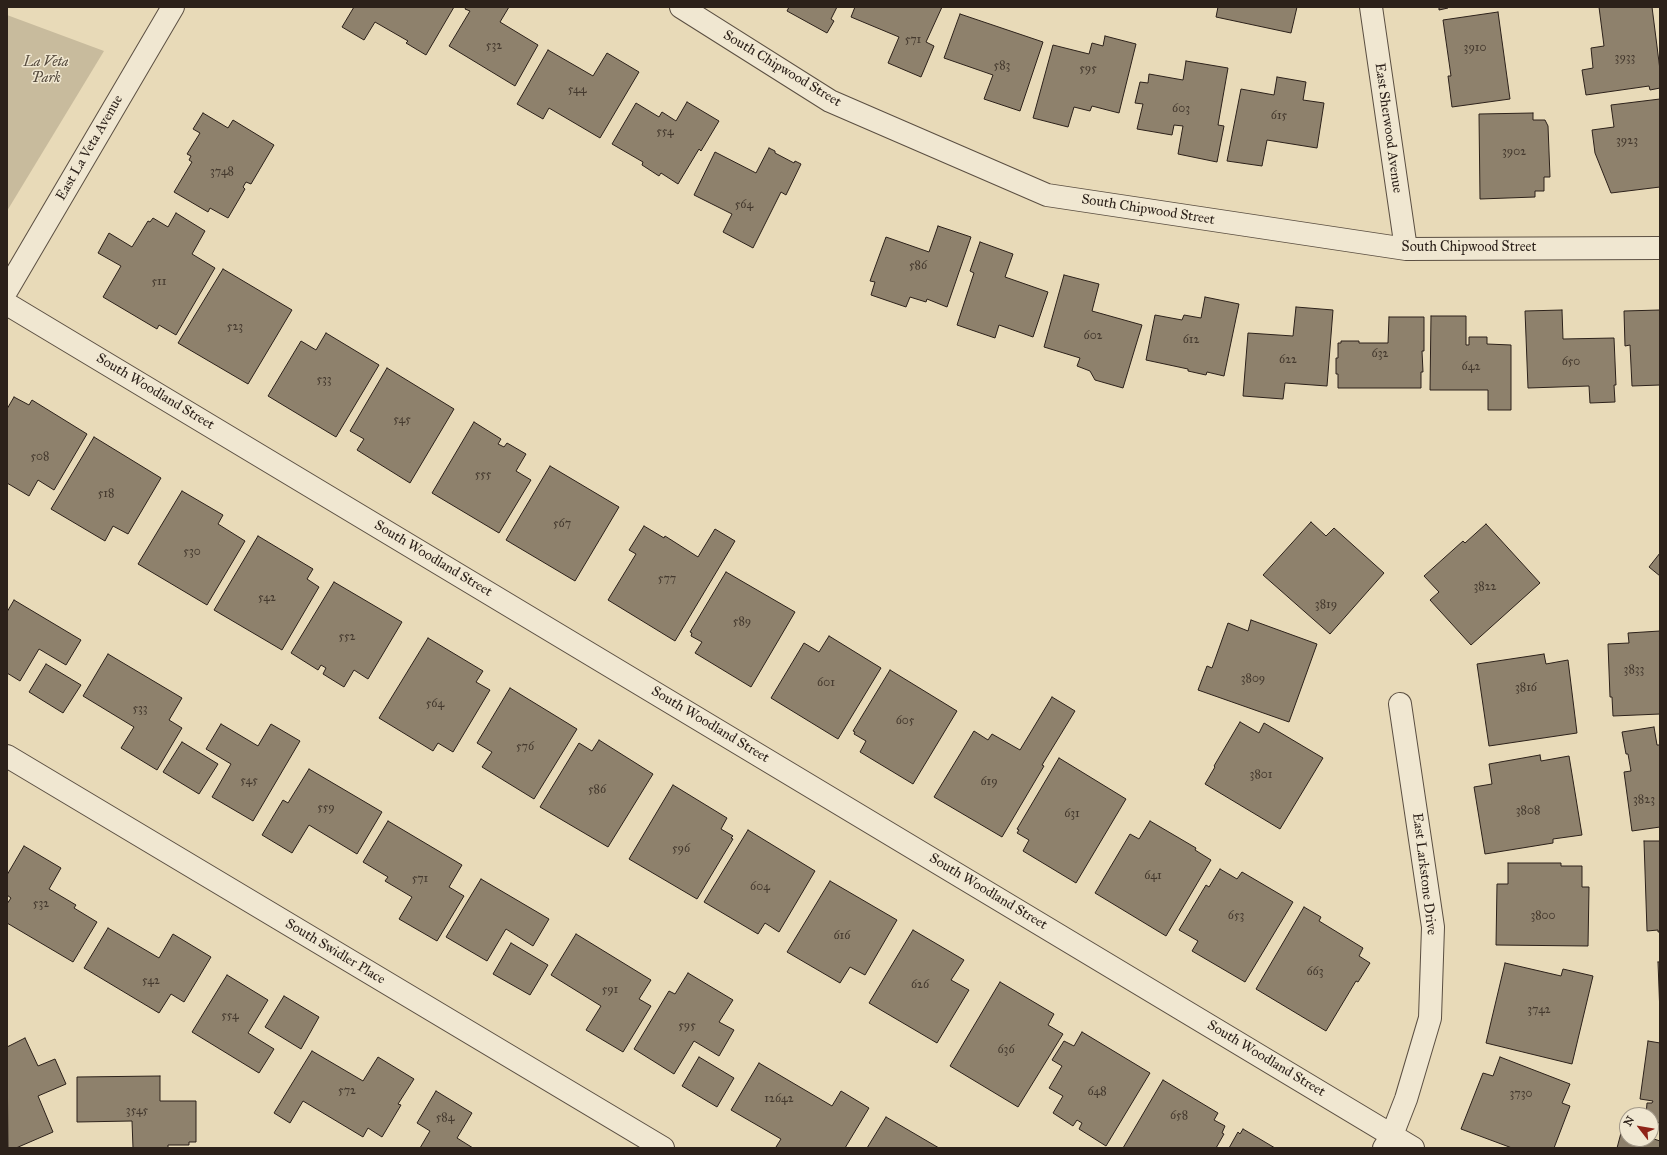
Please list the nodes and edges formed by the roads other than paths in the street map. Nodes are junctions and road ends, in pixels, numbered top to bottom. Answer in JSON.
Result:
{"nodes":[{"id":1,"x":173,"y":7,"type":"edge"},
{"id":2,"x":1371,"y":7,"type":"edge"},
{"id":3,"x":683,"y":8,"type":"edge"},
{"id":4,"x":1660,"y":248,"type":"edge"},
{"id":5,"x":1406,"y":249,"type":"junction"},
{"id":6,"x":7,"y":290,"type":"edge"},
{"id":7,"x":7,"y":304,"type":"edge"},
{"id":8,"x":1400,"y":704,"type":"dead end"},
{"id":9,"x":7,"y":756,"type":"edge"},
{"id":10,"x":1388,"y":1141,"type":"edge"},
{"id":11,"x":663,"y":1148,"type":"edge"},
{"id":12,"x":1413,"y":1148,"type":"edge"}],
"edges":[{"from":1,"to":6,"type":"street","name":"East La Veta Avenue"},
{"from":2,"to":5,"type":"street","name":"East Sherwood Avenue"},
{"from":3,"to":5,"type":"street","name":"South Chipwood Street"},
{"from":4,"to":5,"type":"street","name":"South Chipwood Street"},
{"from":7,"to":10,"type":"street","name":"South Woodland Street"},
{"from":8,"to":10,"type":"street","name":"East Larkstone Drive"},
{"from":9,"to":11,"type":"street","name":"South Swidler Place"},
{"from":10,"to":12,"type":"street","name":"South Woodland Street"}]}
